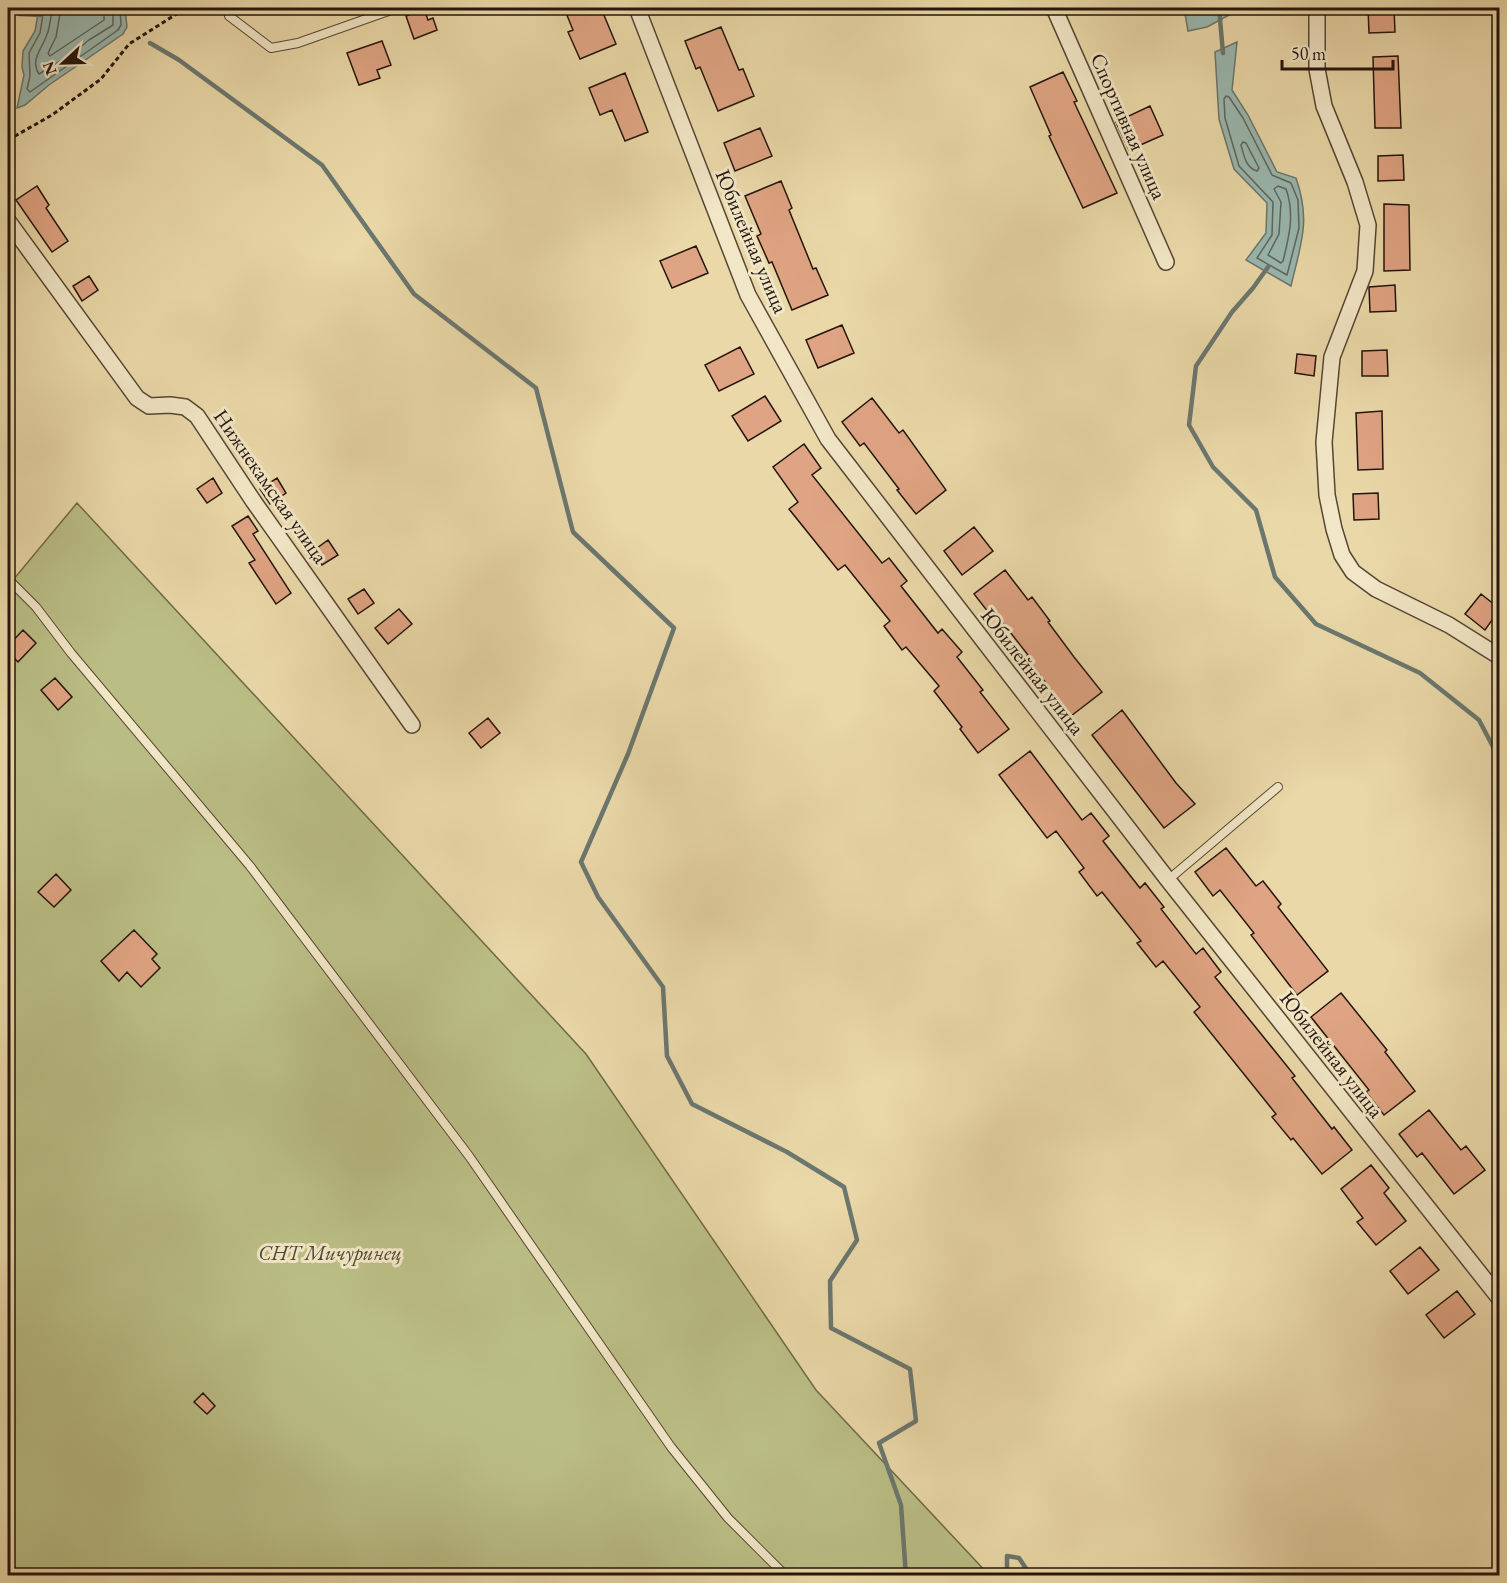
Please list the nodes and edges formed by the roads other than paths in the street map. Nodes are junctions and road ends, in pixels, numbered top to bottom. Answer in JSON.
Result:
{"nodes":[{"id":1,"x":227,"y":8,"type":"edge"},
{"id":2,"x":397,"y":8,"type":"edge"},
{"id":3,"x":637,"y":8,"type":"edge"},
{"id":4,"x":1054,"y":8,"type":"edge"},
{"id":5,"x":1317,"y":8,"type":"edge"},
{"id":6,"x":8,"y":221,"type":"edge"},
{"id":7,"x":1166,"y":262,"type":"dead end"},
{"id":8,"x":8,"y":579,"type":"edge"},
{"id":9,"x":1500,"y":657,"type":"edge"},
{"id":10,"x":412,"y":725,"type":"dead end"},
{"id":11,"x":1278,"y":787,"type":"dead end"},
{"id":12,"x":1168,"y":880,"type":"junction"},
{"id":13,"x":1493,"y":1280,"type":"edge"},
{"id":14,"x":1500,"y":1299,"type":"edge"},
{"id":15,"x":786,"y":1575,"type":"edge"}],
"edges":[{"from":1,"to":2,"type":"lane"},
{"from":3,"to":12,"type":"street","name":"Юбилейная улица"},
{"from":4,"to":7,"type":"street","name":"Спортивная улица"},
{"from":5,"to":9,"type":"street"},
{"from":6,"to":10,"type":"street","name":"Нижнекамская улица"},
{"from":8,"to":15,"type":"lane"},
{"from":11,"to":12,"type":"lane"},
{"from":12,"to":13,"type":"street","name":"Юбилейная улица"},
{"from":13,"to":14,"type":"street","name":"Юбилейная улица"}]}
